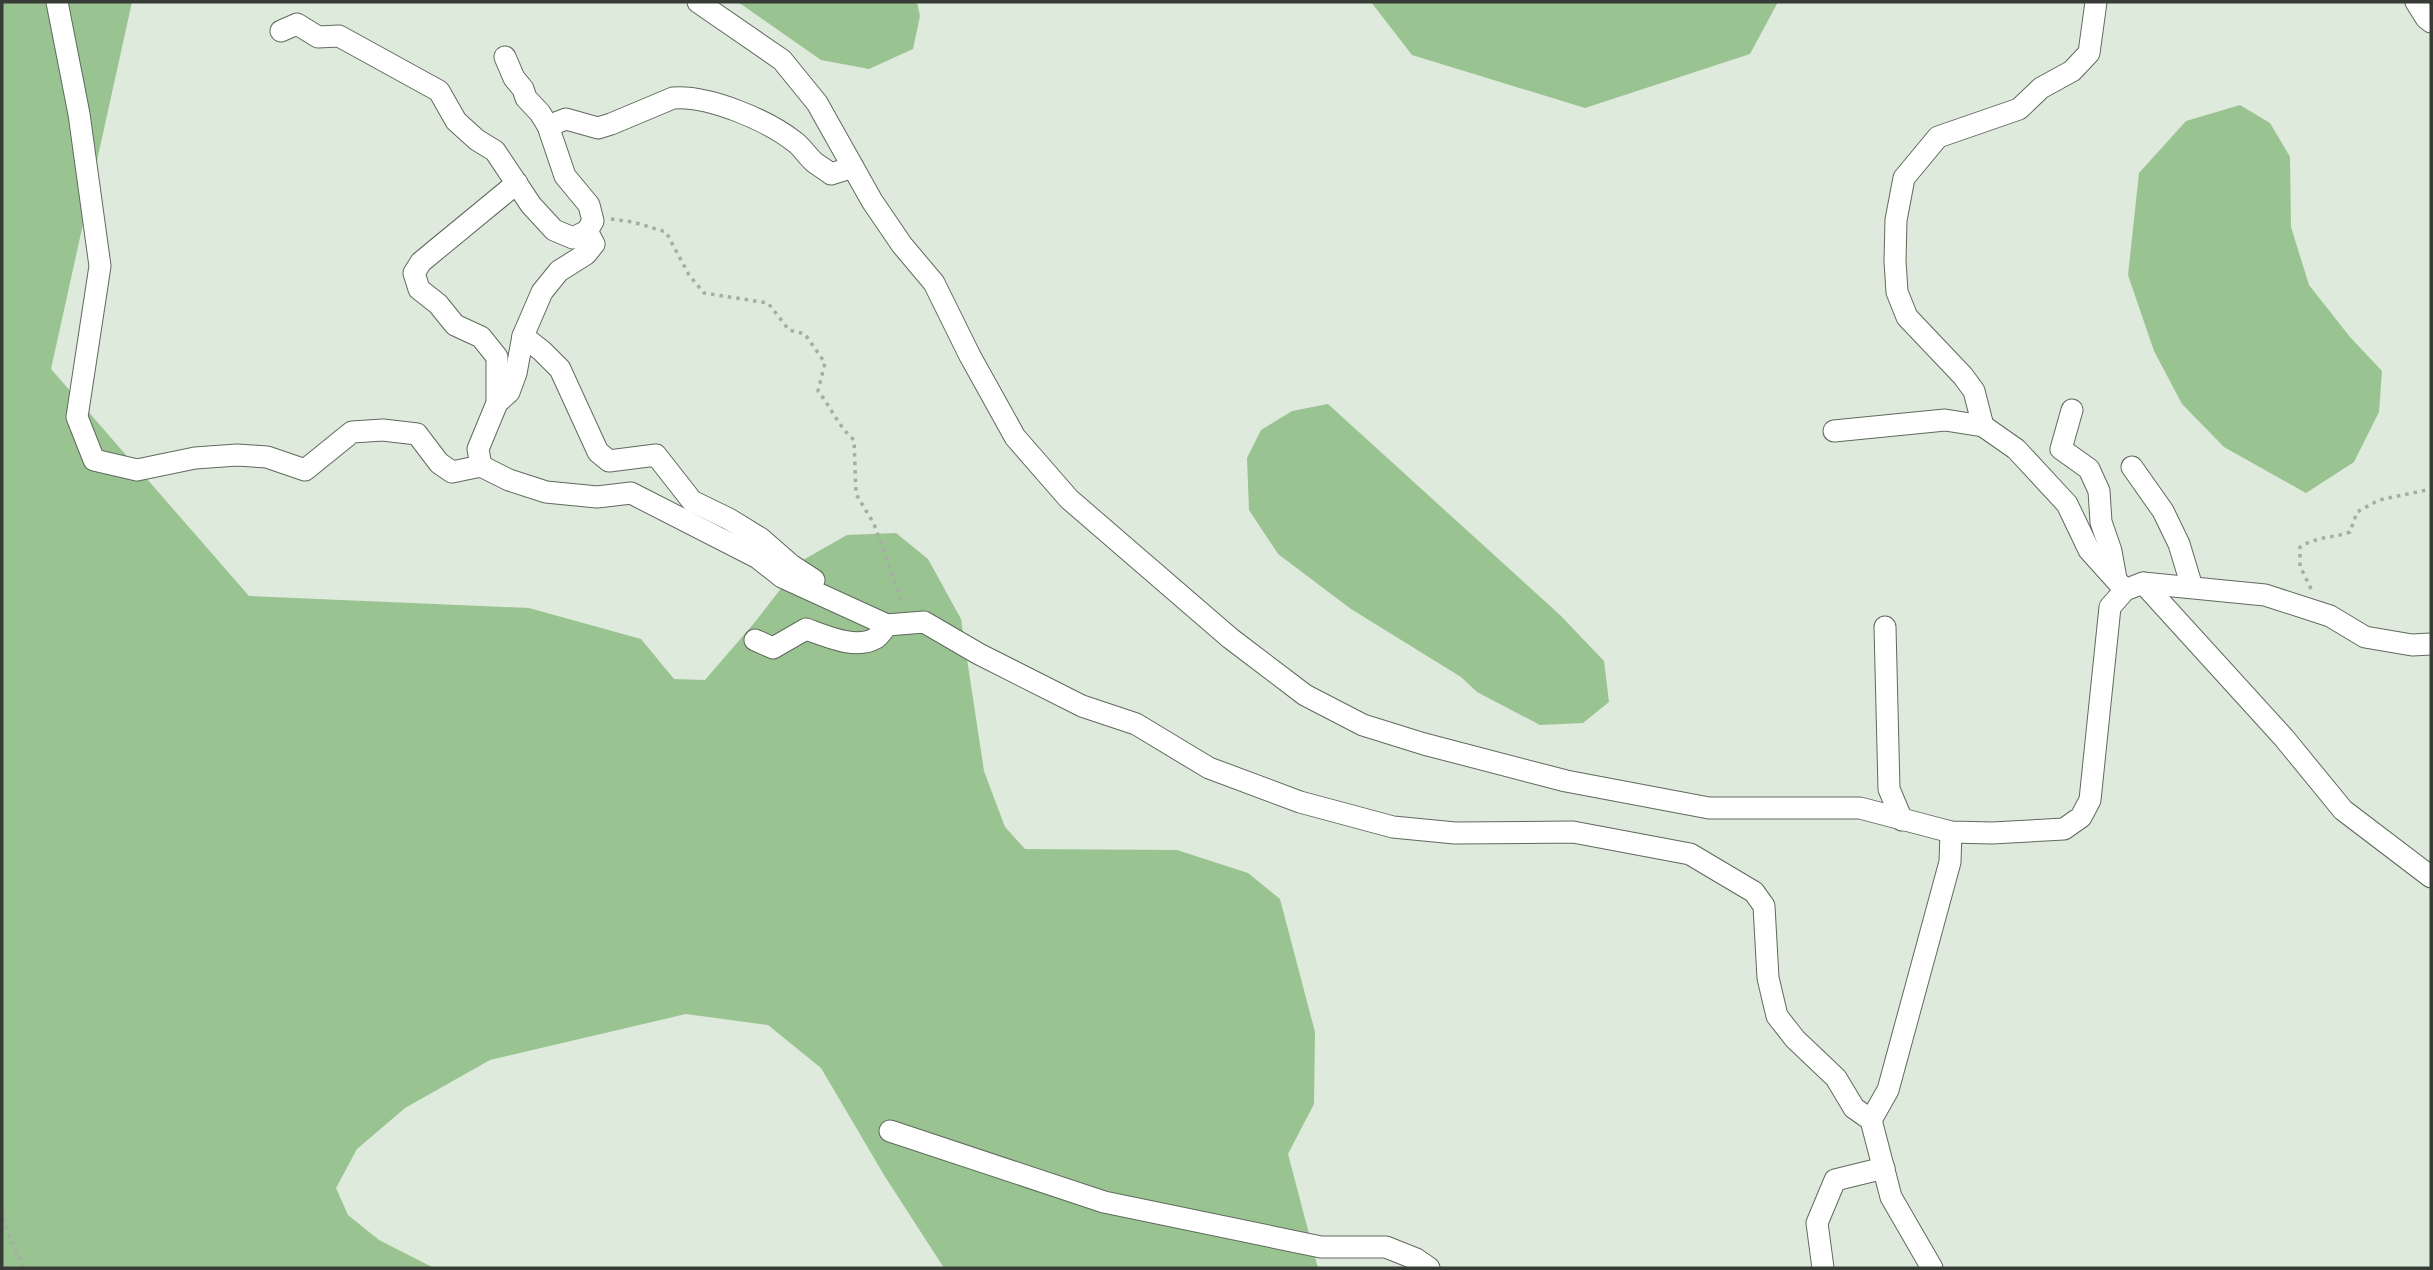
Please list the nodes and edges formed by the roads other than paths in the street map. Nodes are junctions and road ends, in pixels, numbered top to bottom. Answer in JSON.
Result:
{"nodes":[{"id":1,"x":57,"y":2,"type":"edge"},
{"id":2,"x":698,"y":2,"type":"edge"},
{"id":3,"x":2096,"y":2,"type":"edge"},
{"id":4,"x":2416,"y":2,"type":"edge"},
{"id":5,"x":2431,"y":22,"type":"edge"},
{"id":6,"x":281,"y":31,"type":"dead end"},
{"id":7,"x":505,"y":57,"type":"dead end"},
{"id":8,"x":548,"y":126,"type":"junction"},
{"id":9,"x":853,"y":167,"type":"junction"},
{"id":10,"x":517,"y":183,"type":"junction"},
{"id":11,"x":589,"y":224,"type":"junction"},
{"id":12,"x":523,"y":336,"type":"junction"},
{"id":13,"x":497,"y":403,"type":"junction"},
{"id":14,"x":2072,"y":410,"type":"dead end"},
{"id":15,"x":1983,"y":426,"type":"junction"},
{"id":16,"x":1834,"y":431,"type":"dead end"},
{"id":17,"x":481,"y":466,"type":"junction"},
{"id":18,"x":2132,"y":467,"type":"dead end"},
{"id":19,"x":2128,"y":584,"type":"junction"},
{"id":20,"x":2192,"y":587,"type":"junction"},
{"id":21,"x":833,"y":600,"type":"junction"},
{"id":22,"x":887,"y":625,"type":"junction"},
{"id":23,"x":1885,"y":626,"type":"dead end"},
{"id":24,"x":755,"y":640,"type":"dead end"},
{"id":25,"x":2431,"y":644,"type":"edge"},
{"id":26,"x":1902,"y":820,"type":"junction"},
{"id":27,"x":1951,"y":832,"type":"junction"},
{"id":28,"x":2431,"y":877,"type":"edge"},
{"id":29,"x":1871,"y":1120,"type":"junction"},
{"id":30,"x":890,"y":1131,"type":"dead end"},
{"id":31,"x":1884,"y":1168,"type":"junction"},
{"id":32,"x":1429,"y":1268,"type":"edge"},
{"id":33,"x":1823,"y":1268,"type":"edge"},
{"id":34,"x":1932,"y":1268,"type":"edge"}],
"edges":[{"from":1,"to":17,"type":"street"},
{"from":2,"to":9,"type":"street"},
{"from":3,"to":15,"type":"street"},
{"from":4,"to":5,"type":"street"},
{"from":6,"to":10,"type":"street"},
{"from":7,"to":8,"type":"street"},
{"from":8,"to":9,"type":"street"},
{"from":8,"to":11,"type":"street"},
{"from":9,"to":26,"type":"street"},
{"from":10,"to":11,"type":"street"},
{"from":10,"to":13,"type":"street"},
{"from":11,"to":12,"type":"street"},
{"from":12,"to":13,"type":"street"},
{"from":12,"to":21,"type":"street"},
{"from":13,"to":17,"type":"street"},
{"from":14,"to":19,"type":"street"},
{"from":15,"to":16,"type":"street"},
{"from":15,"to":19,"type":"street"},
{"from":17,"to":21,"type":"street"},
{"from":18,"to":20,"type":"street"},
{"from":19,"to":20,"type":"street"},
{"from":19,"to":27,"type":"street"},
{"from":19,"to":28,"type":"street"},
{"from":20,"to":25,"type":"street"},
{"from":21,"to":22,"type":"street"},
{"from":22,"to":24,"type":"street"},
{"from":22,"to":29,"type":"street"},
{"from":23,"to":26,"type":"street"},
{"from":26,"to":27,"type":"street"},
{"from":27,"to":29,"type":"street"},
{"from":29,"to":31,"type":"street"},
{"from":30,"to":32,"type":"street"},
{"from":31,"to":33,"type":"street"},
{"from":31,"to":34,"type":"street"}]}
